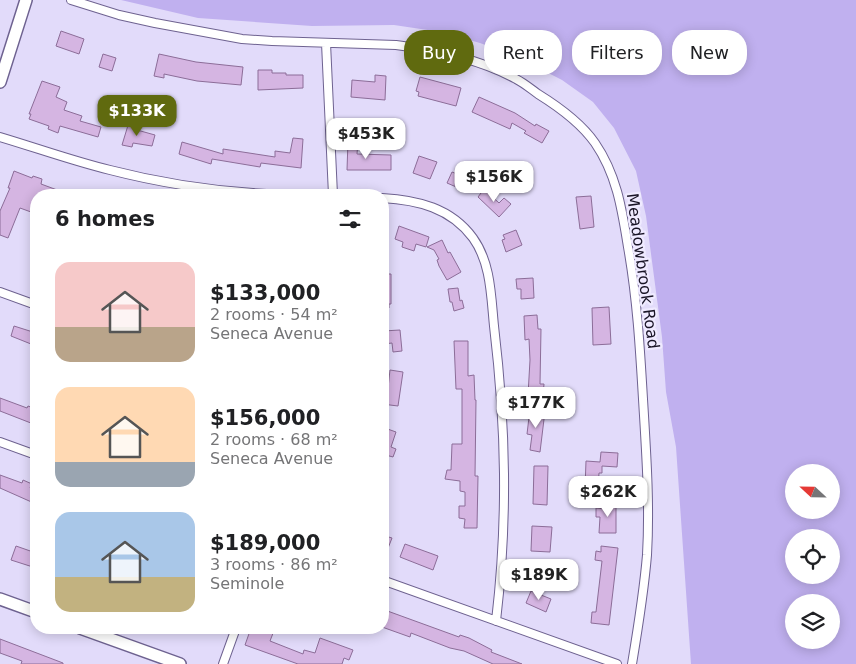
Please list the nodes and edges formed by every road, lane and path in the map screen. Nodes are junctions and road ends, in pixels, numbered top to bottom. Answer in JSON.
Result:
{"nodes":[{"id":1,"x":26,"y":0,"type":"edge"},
{"id":2,"x":71,"y":0,"type":"edge"},
{"id":3,"x":326,"y":44,"type":"junction"},
{"id":4,"x":0,"y":82,"type":"edge"},
{"id":5,"x":0,"y":137,"type":"edge"},
{"id":6,"x":209,"y":189,"type":"edge"},
{"id":7,"x":333,"y":189,"type":"edge"},
{"id":8,"x":389,"y":199,"type":"edge"},
{"id":9,"x":0,"y":292,"type":"edge"},
{"id":10,"x":30,"y":303,"type":"edge"},
{"id":11,"x":0,"y":442,"type":"edge"},
{"id":12,"x":30,"y":453,"type":"edge"},
{"id":13,"x":389,"y":583,"type":"edge"},
{"id":14,"x":0,"y":599,"type":"edge"},
{"id":15,"x":30,"y":610,"type":"edge"},
{"id":16,"x":496,"y":621,"type":"junction"},
{"id":17,"x":97,"y":634,"type":"edge"},
{"id":18,"x":234,"y":634,"type":"edge"},
{"id":19,"x":180,"y":664,"type":"edge"},
{"id":20,"x":223,"y":664,"type":"edge"},
{"id":21,"x":617,"y":664,"type":"edge"},
{"id":22,"x":632,"y":664,"type":"edge"}],
"edges":[{"from":1,"to":4,"type":"main road"},
{"from":2,"to":3,"type":"street","name":"Meadowbrook Road"},
{"from":3,"to":7,"type":"street"},
{"from":3,"to":22,"type":"street","name":"Meadowbrook Road"},
{"from":5,"to":6,"type":"street"},
{"from":8,"to":16,"type":"street"},
{"from":9,"to":10,"type":"street"},
{"from":11,"to":12,"type":"street"},
{"from":13,"to":16,"type":"street"},
{"from":14,"to":15,"type":"main road"},
{"from":16,"to":21,"type":"street"},
{"from":17,"to":19,"type":"main road"},
{"from":18,"to":20,"type":"street"}]}
